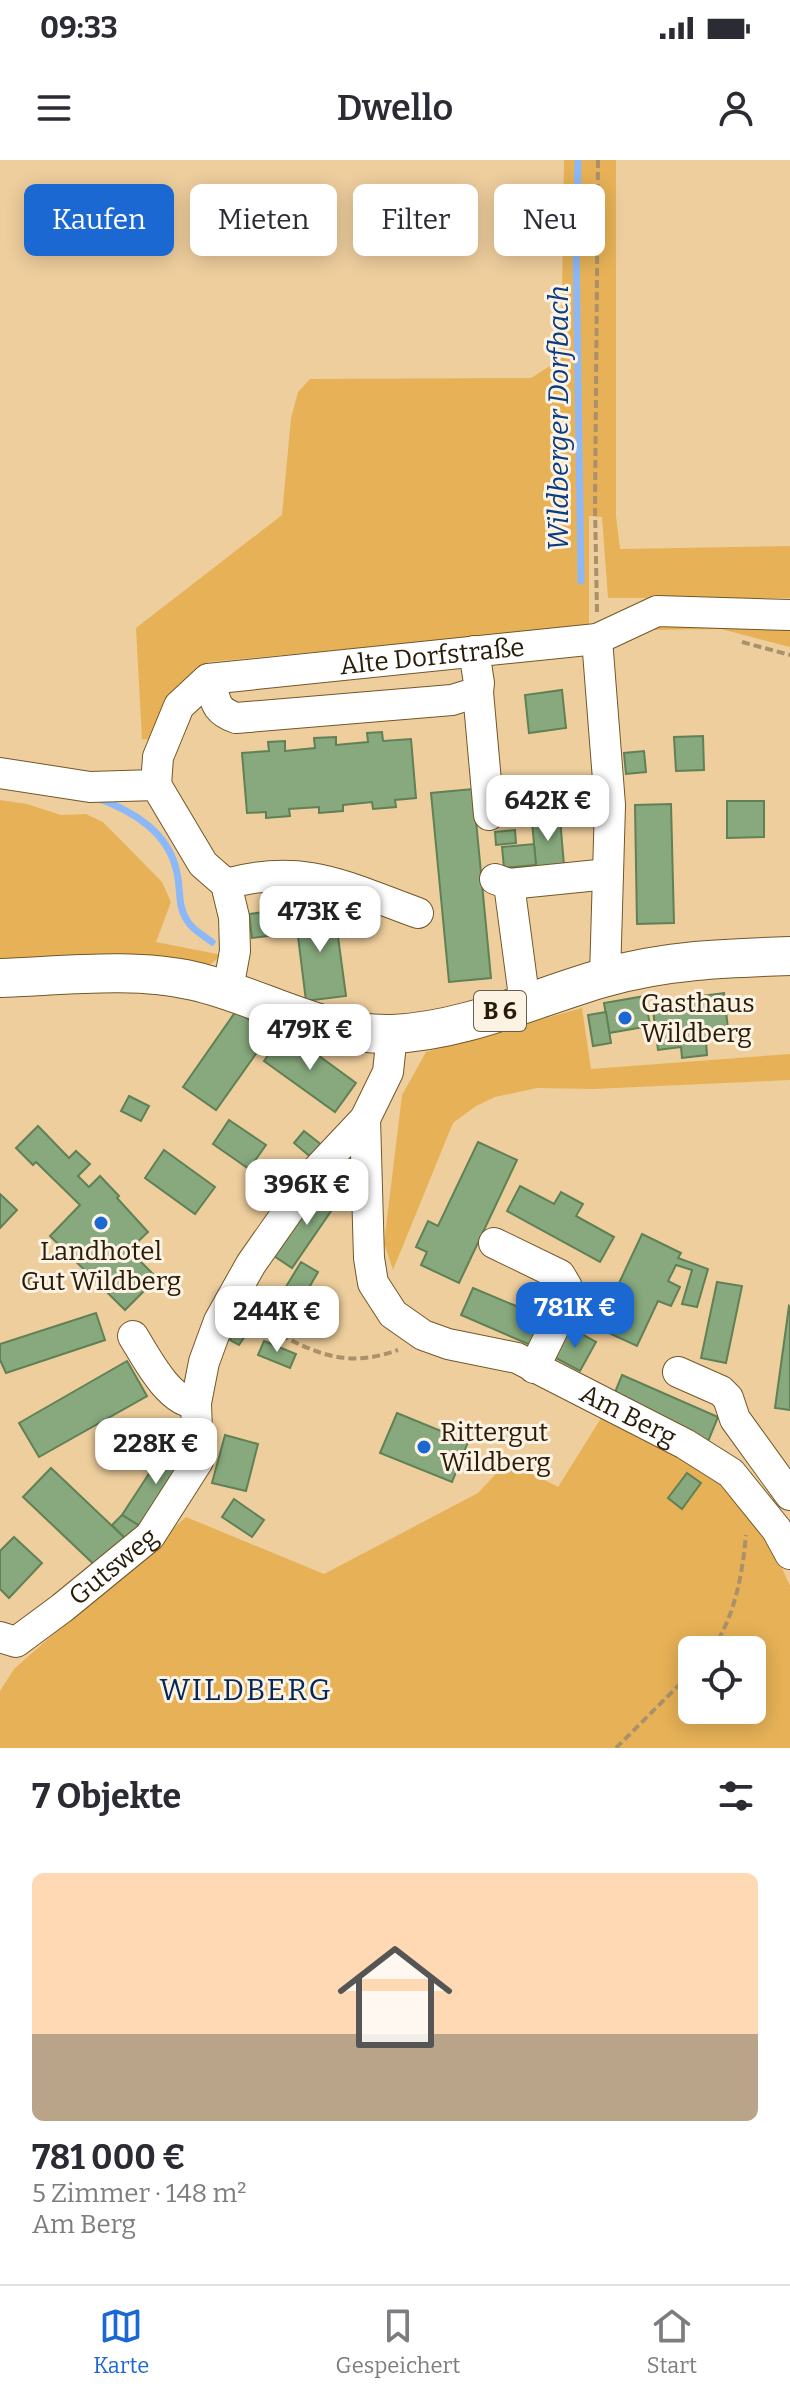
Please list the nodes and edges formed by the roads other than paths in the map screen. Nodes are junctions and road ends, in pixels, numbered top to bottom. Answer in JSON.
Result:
{"nodes":[{"id":1,"x":790,"y":615,"type":"edge"},
{"id":2,"x":597,"y":639,"type":"junction"},
{"id":3,"x":474,"y":651,"type":"junction"},
{"id":4,"x":210,"y":679,"type":"junction"},
{"id":5,"x":478,"y":692,"type":"junction"},
{"id":6,"x":0,"y":773,"type":"edge"},
{"id":7,"x":156,"y":785,"type":"junction"},
{"id":8,"x":489,"y":815,"type":"dead end"},
{"id":9,"x":608,"y":874,"type":"junction"},
{"id":10,"x":226,"y":884,"type":"junction"},
{"id":11,"x":418,"y":913,"type":"dead end"},
{"id":12,"x":790,"y":956,"type":"edge"},
{"id":13,"x":605,"y":977,"type":"junction"},
{"id":14,"x":0,"y":978,"type":"edge"},
{"id":15,"x":228,"y":989,"type":"junction"},
{"id":16,"x":525,"y":1004,"type":"junction"},
{"id":17,"x":392,"y":1034,"type":"junction"},
{"id":18,"x":365,"y":1119,"type":"junction"},
{"id":19,"x":494,"y":1243,"type":"dead end"},
{"id":20,"x":133,"y":1336,"type":"dead end"},
{"id":21,"x":534,"y":1368,"type":"junction"},
{"id":22,"x":678,"y":1372,"type":"dead end"},
{"id":23,"x":196,"y":1403,"type":"junction"},
{"id":24,"x":790,"y":1495,"type":"edge"},
{"id":25,"x":790,"y":1554,"type":"edge"},
{"id":26,"x":5,"y":1645,"type":"edge"}],
"edges":[{"from":1,"to":2,"type":"street","name":"Alte Dorfstraße"},
{"from":2,"to":3,"type":"street","name":"Alte Dorfstraße"},
{"from":2,"to":9,"type":"street"},
{"from":3,"to":4,"type":"street","name":"Alte Dorfstraße"},
{"from":3,"to":5,"type":"street"},
{"from":4,"to":5,"type":"street"},
{"from":4,"to":7,"type":"street"},
{"from":5,"to":8,"type":"street"},
{"from":6,"to":7,"type":"street"},
{"from":7,"to":10,"type":"street"},
{"from":9,"to":13,"type":"street"},
{"from":9,"to":16,"type":"street"},
{"from":10,"to":11,"type":"street"},
{"from":10,"to":15,"type":"street"},
{"from":12,"to":13,"type":"main road","number":"B 6"},
{"from":13,"to":16,"type":"main road","number":"B 6"},
{"from":14,"to":15,"type":"main road","number":"B 6"},
{"from":15,"to":17,"type":"main road","number":"B 6"},
{"from":16,"to":17,"type":"main road","number":"B 6"},
{"from":17,"to":18,"type":"street","name":"Gutsweg"},
{"from":18,"to":21,"type":"street","name":"Am Berg"},
{"from":18,"to":23,"type":"street","name":"Gutsweg"},
{"from":19,"to":21,"type":"street"},
{"from":20,"to":23,"type":"street"},
{"from":21,"to":25,"type":"street","name":"Am Berg"},
{"from":22,"to":24,"type":"street"},
{"from":23,"to":26,"type":"street","name":"Gutsweg"}]}
